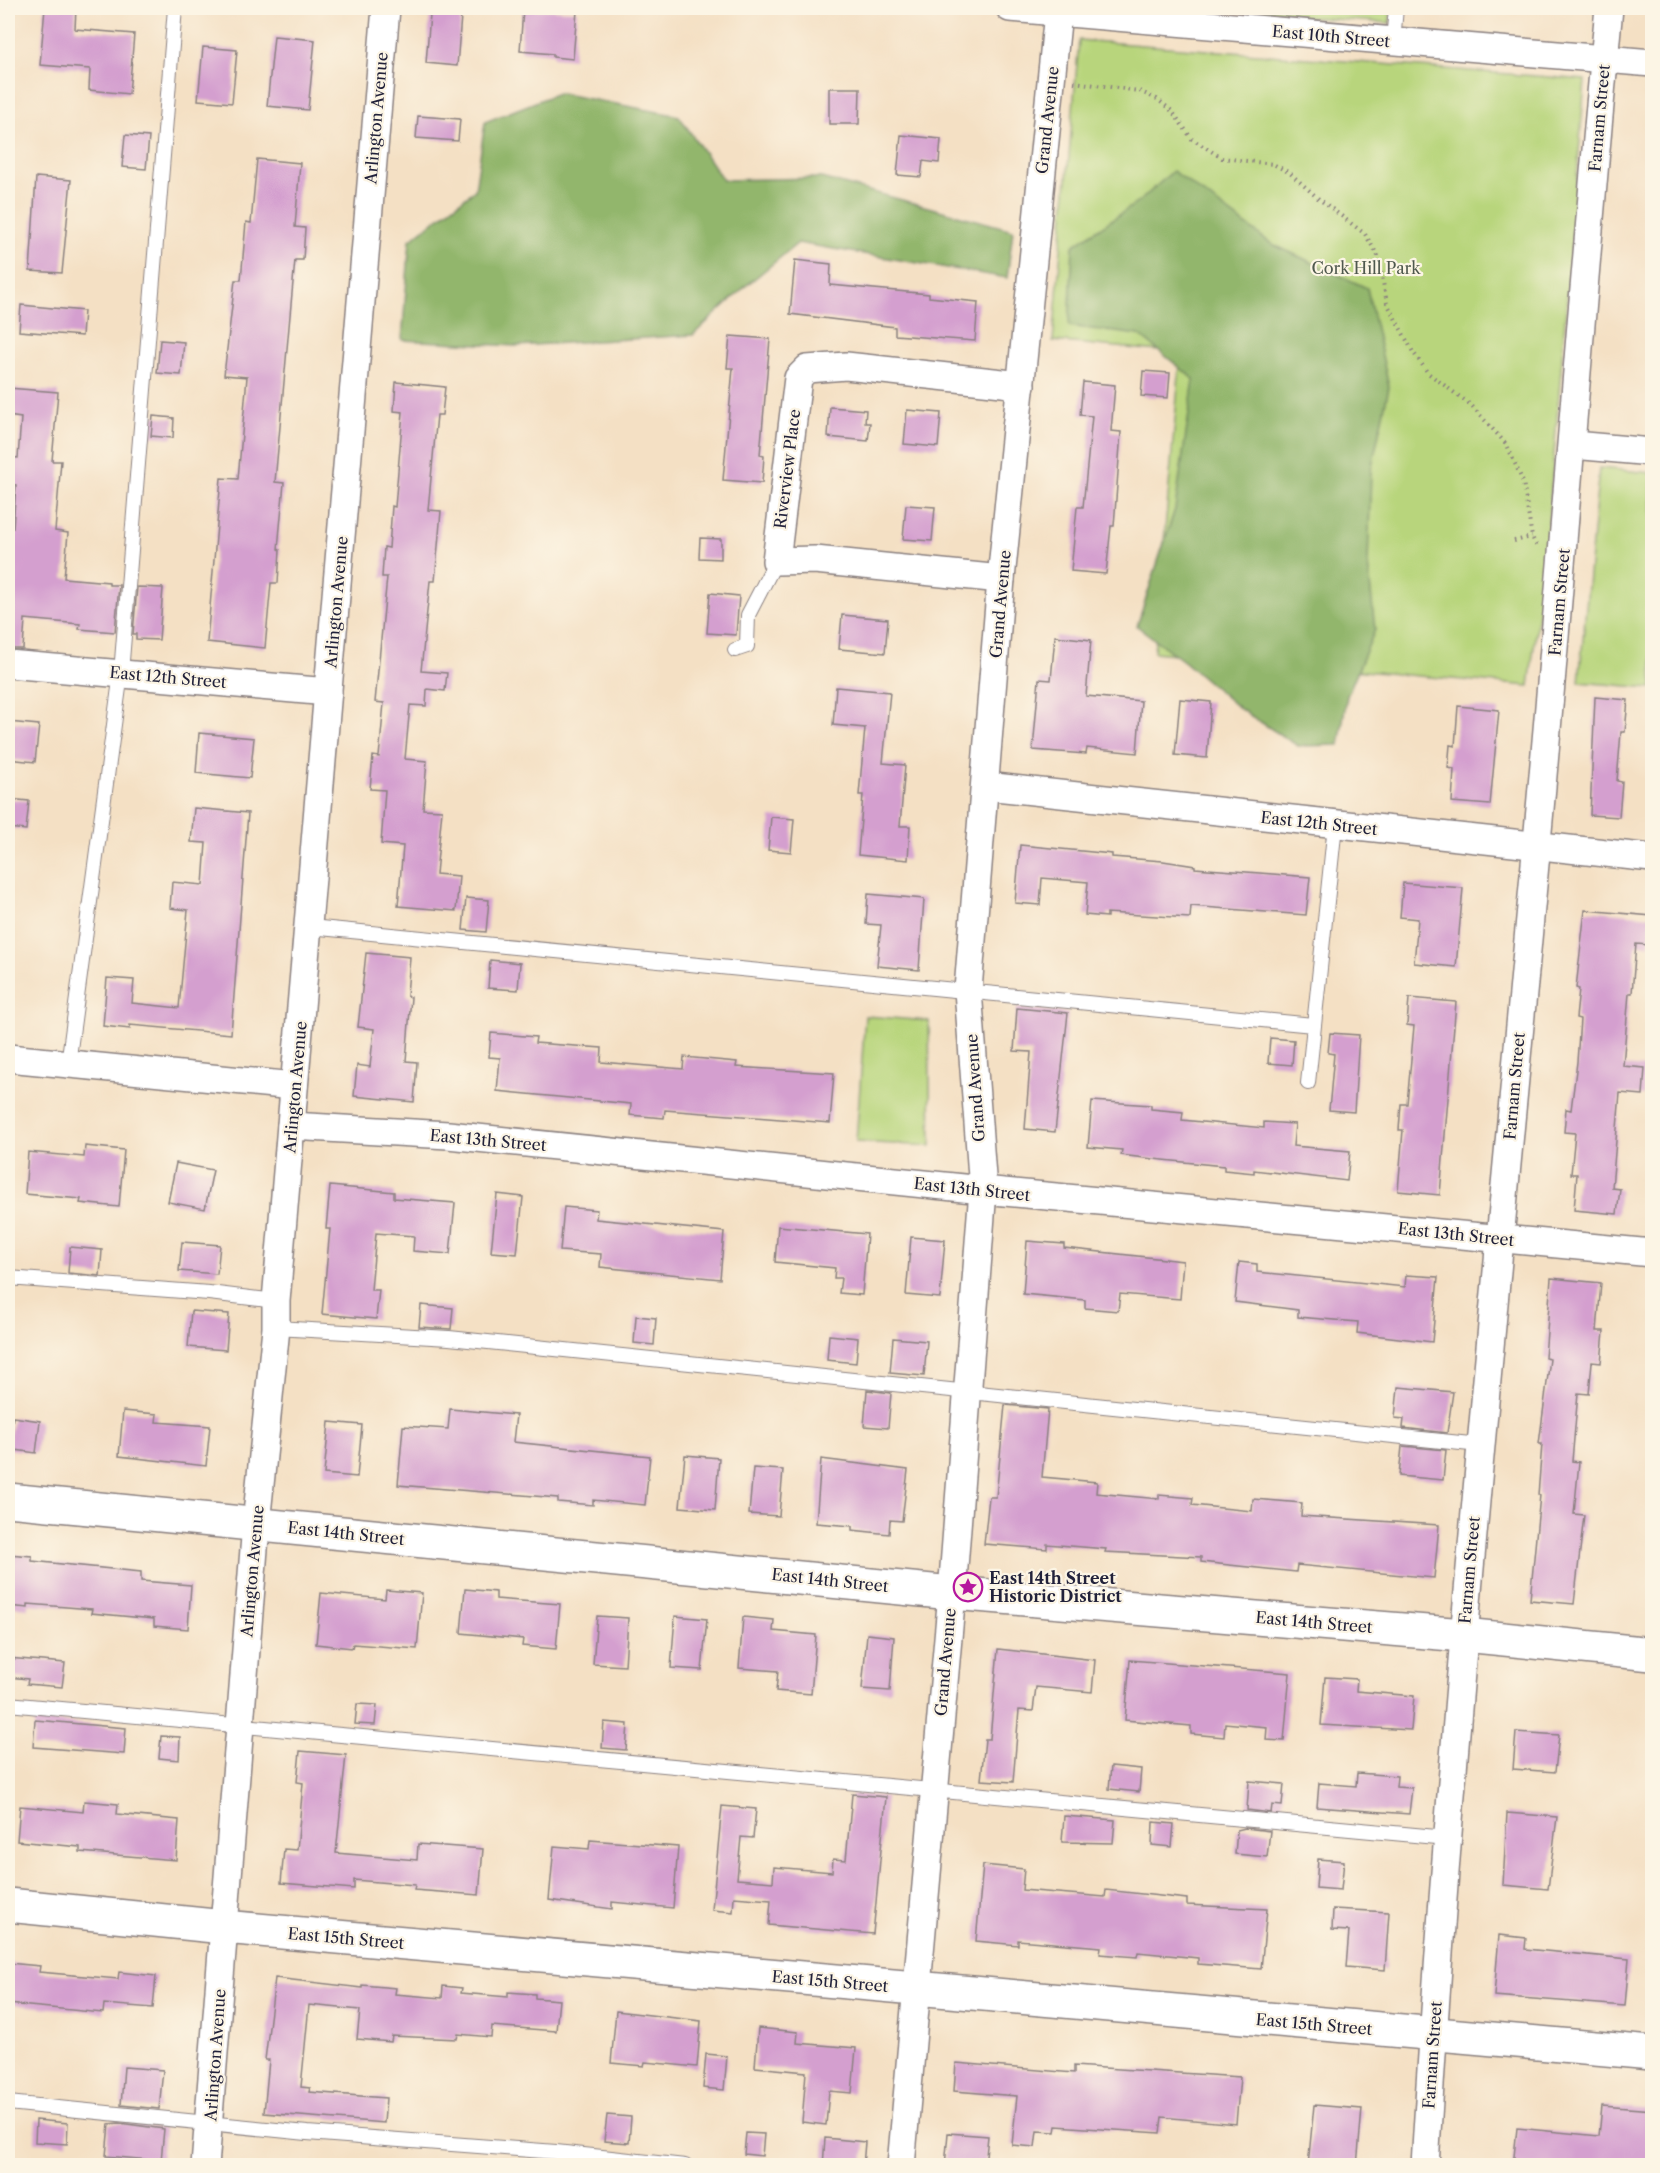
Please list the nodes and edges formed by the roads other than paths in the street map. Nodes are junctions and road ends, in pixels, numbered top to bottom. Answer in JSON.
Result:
{"nodes":[{"id":1,"x":175,"y":8,"type":"edge"},
{"id":2,"x":386,"y":8,"type":"edge"},
{"id":3,"x":1010,"y":8,"type":"edge"},
{"id":4,"x":1396,"y":8,"type":"edge"},
{"id":5,"x":1609,"y":8,"type":"edge"},
{"id":6,"x":1058,"y":12,"type":"junction"},
{"id":7,"x":1393,"y":41,"type":"junction"},
{"id":8,"x":1604,"y":60,"type":"junction"},
{"id":9,"x":1653,"y":63,"type":"edge"},
{"id":10,"x":1021,"y":385,"type":"junction"},
{"id":11,"x":1573,"y":445,"type":"junction"},
{"id":12,"x":1653,"y":452,"type":"edge"},
{"id":13,"x":776,"y":561,"type":"junction"},
{"id":14,"x":1001,"y":579,"type":"junction"},
{"id":15,"x":735,"y":650,"type":"dead end"},
{"id":16,"x":8,"y":664,"type":"edge"},
{"id":17,"x":121,"y":673,"type":"junction"},
{"id":18,"x":328,"y":692,"type":"junction"},
{"id":19,"x":986,"y":786,"type":"junction"},
{"id":20,"x":1335,"y":825,"type":"junction"},
{"id":21,"x":1537,"y":848,"type":"junction"},
{"id":22,"x":1653,"y":858,"type":"edge"},
{"id":23,"x":310,"y":927,"type":"junction"},
{"id":24,"x":968,"y":990,"type":"junction"},
{"id":25,"x":1313,"y":1025,"type":"junction"},
{"id":26,"x":8,"y":1058,"type":"edge"},
{"id":27,"x":68,"y":1064,"type":"junction"},
{"id":28,"x":1308,"y":1083,"type":"dead end"},
{"id":29,"x":294,"y":1086,"type":"junction"},
{"id":30,"x":291,"y":1126,"type":"junction"},
{"id":31,"x":983,"y":1190,"type":"junction"},
{"id":32,"x":1500,"y":1238,"type":"junction"},
{"id":33,"x":1653,"y":1253,"type":"edge"},
{"id":34,"x":8,"y":1278,"type":"edge"},
{"id":35,"x":276,"y":1301,"type":"junction"},
{"id":36,"x":276,"y":1328,"type":"junction"},
{"id":37,"x":968,"y":1394,"type":"junction"},
{"id":38,"x":1480,"y":1445,"type":"junction"},
{"id":39,"x":8,"y":1500,"type":"edge"},
{"id":40,"x":256,"y":1524,"type":"junction"},
{"id":41,"x":952,"y":1593,"type":"junction"},
{"id":42,"x":1464,"y":1635,"type":"junction"},
{"id":43,"x":1653,"y":1654,"type":"edge"},
{"id":44,"x":8,"y":1704,"type":"edge"},
{"id":45,"x":239,"y":1725,"type":"junction"},
{"id":46,"x":933,"y":1790,"type":"junction"},
{"id":47,"x":1447,"y":1838,"type":"junction"},
{"id":48,"x":8,"y":1905,"type":"edge"},
{"id":49,"x":224,"y":1927,"type":"junction"},
{"id":50,"x":916,"y":1989,"type":"junction"},
{"id":51,"x":1433,"y":2035,"type":"junction"},
{"id":52,"x":1653,"y":2046,"type":"edge"},
{"id":53,"x":1652,"y":2053,"type":"edge"},
{"id":54,"x":8,"y":2103,"type":"edge"},
{"id":55,"x":210,"y":2124,"type":"junction"},
{"id":56,"x":205,"y":2166,"type":"edge"},
{"id":57,"x":685,"y":2166,"type":"edge"},
{"id":58,"x":901,"y":2166,"type":"edge"},
{"id":59,"x":1425,"y":2166,"type":"edge"}],
"edges":[{"from":1,"to":17,"type":"lane"},
{"from":2,"to":18,"type":"street","name":"Arlington Avenue"},
{"from":3,"to":6,"type":"street","name":"East 10th Street"},
{"from":4,"to":7,"type":"lane"},
{"from":5,"to":8,"type":"street","name":"Farnam Street"},
{"from":6,"to":7,"type":"street","name":"East 10th Street"},
{"from":6,"to":10,"type":"street","name":"Grand Avenue"},
{"from":7,"to":8,"type":"street","name":"East 10th Street"},
{"from":8,"to":9,"type":"street","name":"East 10th Street"},
{"from":8,"to":11,"type":"street","name":"Farnam Street"},
{"from":10,"to":13,"type":"street","name":"Riverview Place"},
{"from":10,"to":14,"type":"street","name":"Grand Avenue"},
{"from":11,"to":12,"type":"street"},
{"from":11,"to":21,"type":"street","name":"Farnam Street"},
{"from":13,"to":14,"type":"street"},
{"from":13,"to":15,"type":"lane"},
{"from":14,"to":19,"type":"street","name":"Grand Avenue"},
{"from":16,"to":17,"type":"street","name":"East 12th Street"},
{"from":17,"to":18,"type":"street","name":"East 12th Street"},
{"from":17,"to":27,"type":"lane"},
{"from":18,"to":23,"type":"street","name":"Arlington Avenue"},
{"from":19,"to":20,"type":"street","name":"East 12th Street"},
{"from":19,"to":24,"type":"street","name":"Grand Avenue"},
{"from":20,"to":21,"type":"street","name":"East 12th Street"},
{"from":20,"to":25,"type":"lane"},
{"from":21,"to":22,"type":"street","name":"East 12th Street"},
{"from":21,"to":32,"type":"street","name":"Farnam Street"},
{"from":23,"to":24,"type":"lane"},
{"from":23,"to":29,"type":"street","name":"Arlington Avenue"},
{"from":24,"to":25,"type":"lane"},
{"from":24,"to":31,"type":"street","name":"Grand Avenue"},
{"from":25,"to":28,"type":"lane"},
{"from":26,"to":27,"type":"street"},
{"from":27,"to":29,"type":"street"},
{"from":29,"to":30,"type":"street","name":"Arlington Avenue"},
{"from":30,"to":31,"type":"street","name":"East 13th Street"},
{"from":30,"to":35,"type":"street","name":"Arlington Avenue"},
{"from":31,"to":32,"type":"street","name":"East 13th Street"},
{"from":31,"to":37,"type":"street","name":"Grand Avenue"},
{"from":32,"to":33,"type":"street","name":"East 13th Street"},
{"from":32,"to":38,"type":"street","name":"Farnam Street"},
{"from":34,"to":35,"type":"lane"},
{"from":35,"to":36,"type":"street","name":"Arlington Avenue"},
{"from":36,"to":37,"type":"lane"},
{"from":36,"to":40,"type":"street","name":"Arlington Avenue"},
{"from":37,"to":38,"type":"lane"},
{"from":37,"to":41,"type":"street","name":"Grand Avenue"},
{"from":38,"to":42,"type":"street","name":"Farnam Street"},
{"from":39,"to":40,"type":"street","name":"East 14th Street"},
{"from":40,"to":41,"type":"street","name":"East 14th Street"},
{"from":40,"to":45,"type":"street","name":"Arlington Avenue"},
{"from":41,"to":42,"type":"street","name":"East 14th Street"},
{"from":41,"to":46,"type":"street","name":"Grand Avenue"},
{"from":42,"to":43,"type":"street","name":"East 14th Street"},
{"from":42,"to":47,"type":"street","name":"Farnam Street"},
{"from":44,"to":45,"type":"lane"},
{"from":45,"to":46,"type":"lane"},
{"from":45,"to":49,"type":"street","name":"Arlington Avenue"},
{"from":46,"to":47,"type":"lane"},
{"from":46,"to":50,"type":"street","name":"Grand Avenue"},
{"from":47,"to":51,"type":"street","name":"Farnam Street"},
{"from":48,"to":49,"type":"street","name":"East 15th Street"},
{"from":49,"to":50,"type":"street","name":"East 15th Street"},
{"from":49,"to":55,"type":"street","name":"Arlington Avenue"},
{"from":50,"to":51,"type":"street","name":"East 15th Street"},
{"from":50,"to":58,"type":"street","name":"Grand Avenue"},
{"from":51,"to":53,"type":"street","name":"East 15th Street"},
{"from":51,"to":59,"type":"street","name":"Farnam Street"},
{"from":52,"to":53,"type":"lane"},
{"from":54,"to":55,"type":"lane"},
{"from":55,"to":56,"type":"street","name":"Arlington Avenue"},
{"from":55,"to":57,"type":"lane"}]}
